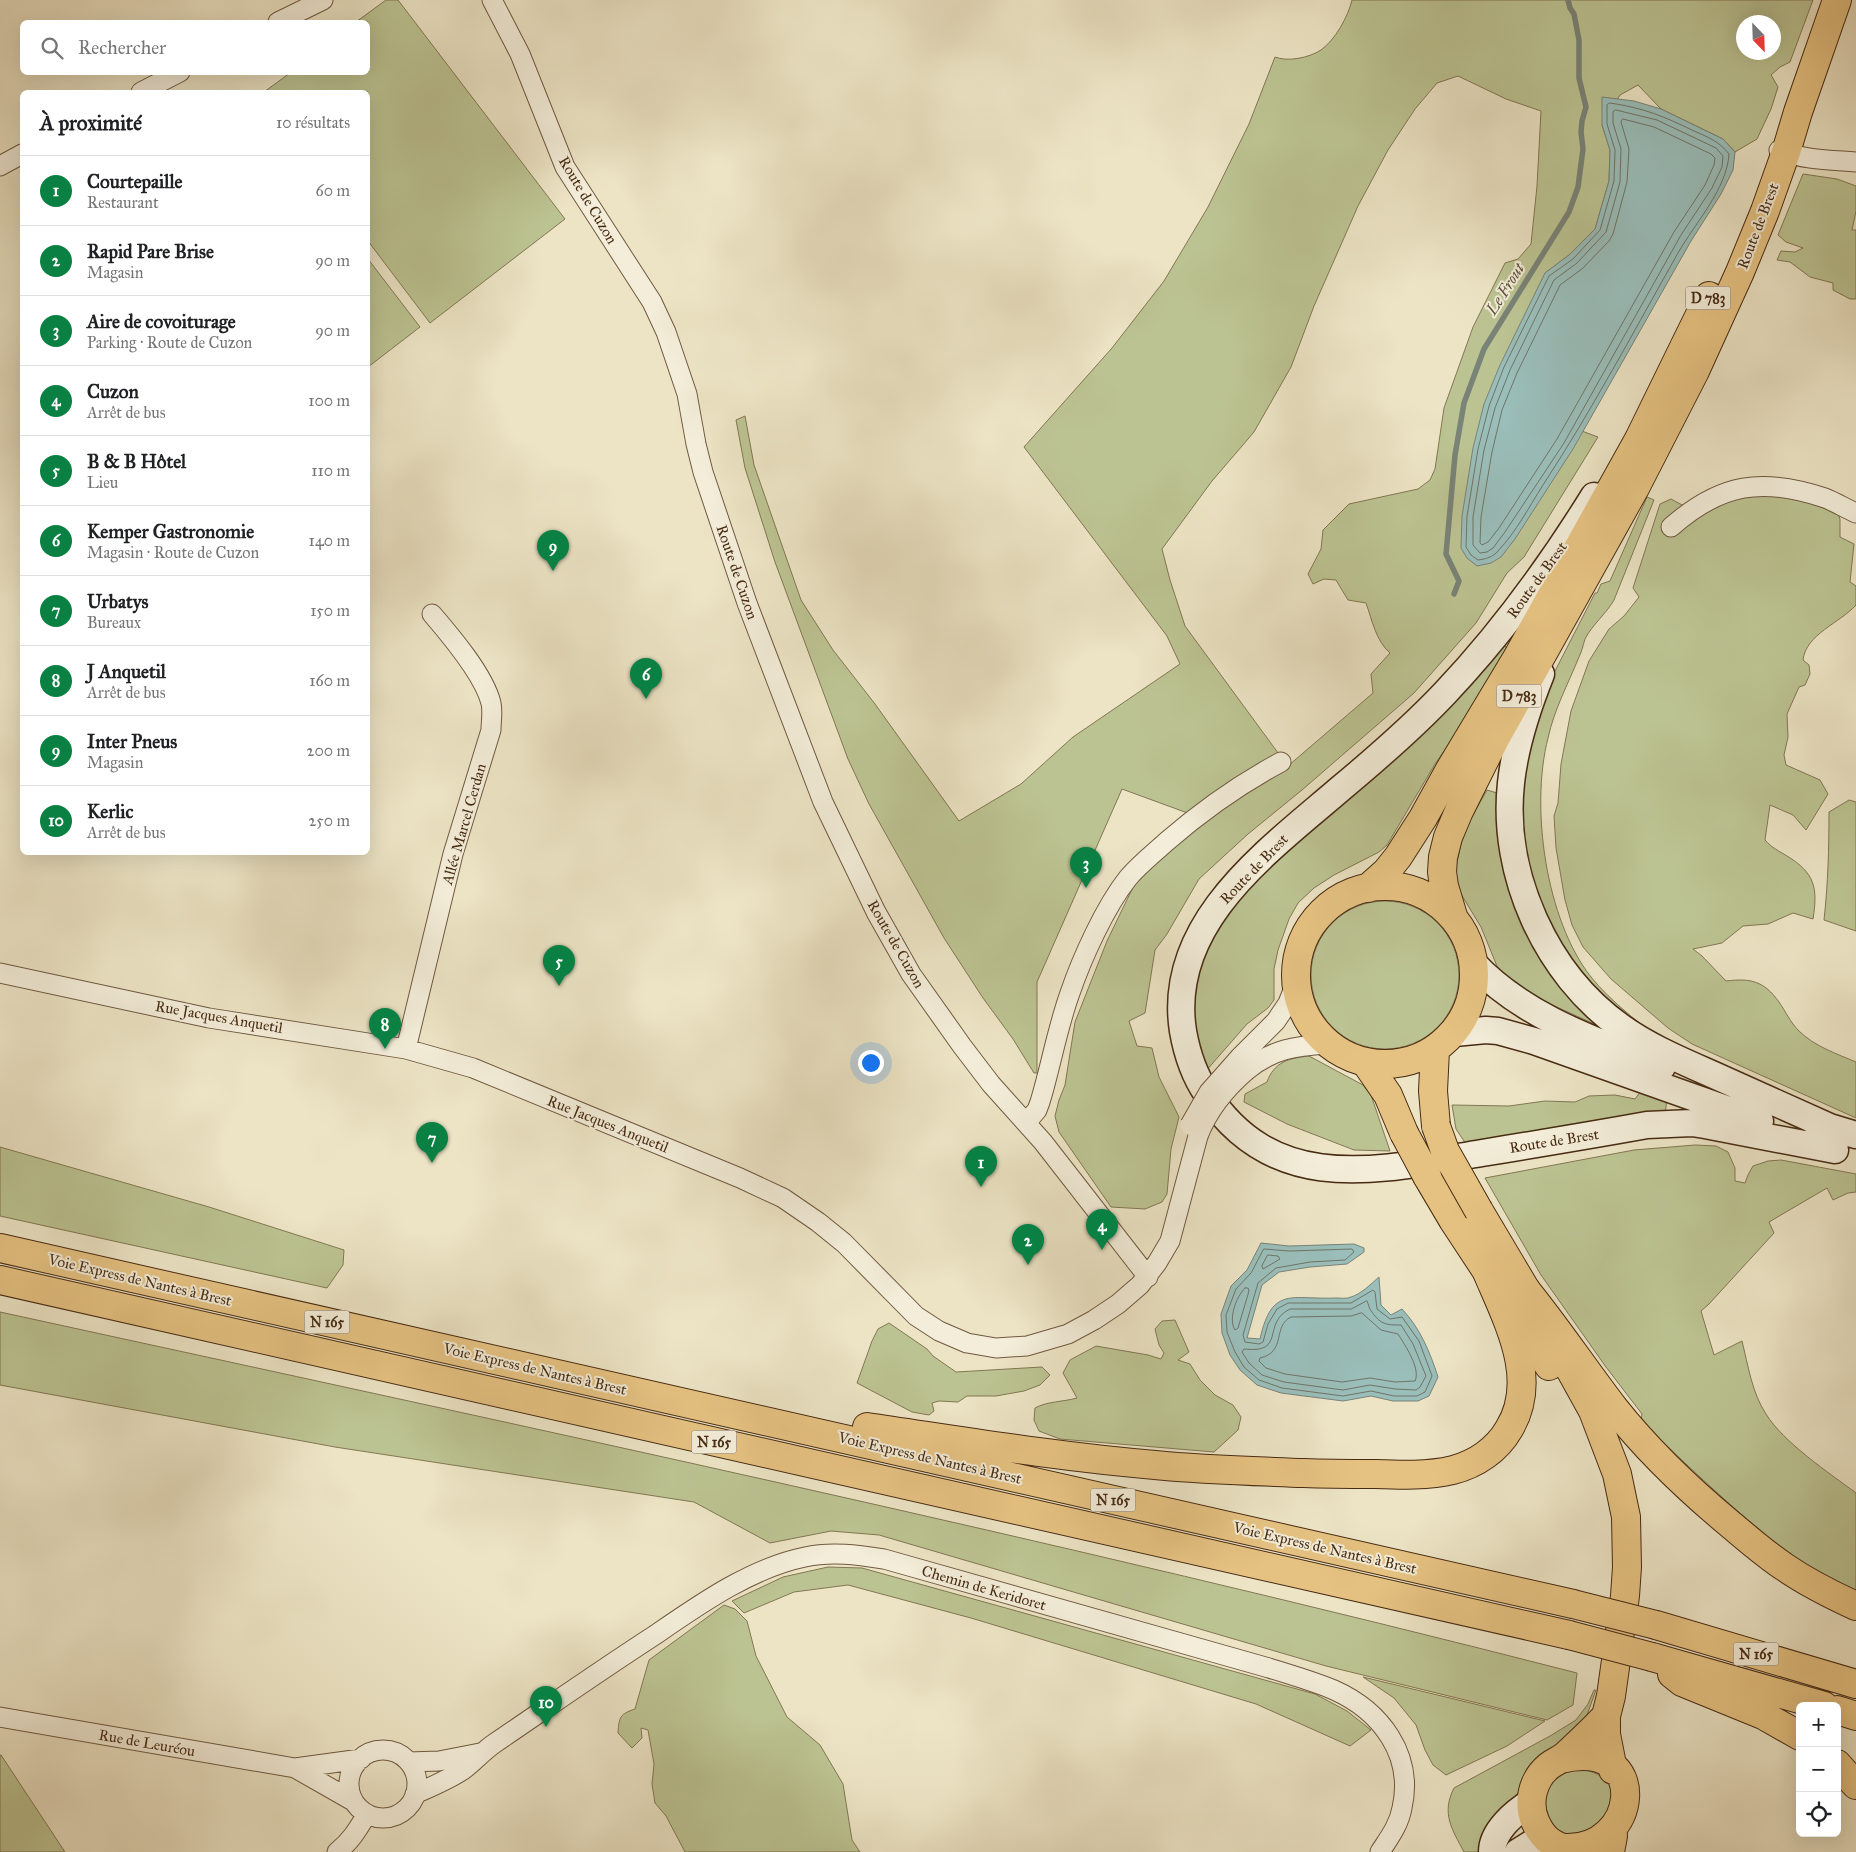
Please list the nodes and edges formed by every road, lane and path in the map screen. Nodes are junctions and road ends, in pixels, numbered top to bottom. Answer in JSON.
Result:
{"nodes":[{"id":1,"x":323,"y":0,"type":"edge"},
{"id":2,"x":492,"y":0,"type":"edge"},
{"id":3,"x":1837,"y":0,"type":"edge"},
{"id":4,"x":282,"y":20,"type":"edge"},
{"id":5,"x":174,"y":75,"type":"edge"},
{"id":6,"x":145,"y":90,"type":"edge"},
{"id":7,"x":1783,"y":151,"type":"junction"},
{"id":8,"x":20,"y":155,"type":"edge"},
{"id":9,"x":1856,"y":162,"type":"edge"},
{"id":10,"x":0,"y":166,"type":"edge"},
{"id":11,"x":1682,"y":353,"type":"junction"},
{"id":12,"x":1856,"y":513,"type":"edge"},
{"id":13,"x":1671,"y":527,"type":"dead end"},
{"id":14,"x":432,"y":614,"type":"dead end"},
{"id":15,"x":1563,"y":618,"type":"junction"},
{"id":16,"x":1281,"y":762,"type":"dead end"},
{"id":17,"x":1368,"y":888,"type":"junction"},
{"id":18,"x":1453,"y":916,"type":"junction"},
{"id":19,"x":1474,"y":964,"type":"junction"},
{"id":20,"x":0,"y":973,"type":"edge"},
{"id":21,"x":1296,"y":983,"type":"junction"},
{"id":22,"x":1444,"y":1042,"type":"junction"},
{"id":23,"x":1327,"y":1044,"type":"junction"},
{"id":24,"x":406,"y":1049,"type":"junction"},
{"id":25,"x":1366,"y":1063,"type":"junction"},
{"id":26,"x":1243,"y":1064,"type":"junction"},
{"id":27,"x":1026,"y":1123,"type":"junction"},
{"id":28,"x":1845,"y":1142,"type":"edge"},
{"id":29,"x":0,"y":1248,"type":"edge"},
{"id":30,"x":1487,"y":1272,"type":"junction"},
{"id":31,"x":1148,"y":1277,"type":"junction"},
{"id":32,"x":0,"y":1280,"type":"edge"},
{"id":33,"x":1572,"y":1375,"type":"junction"},
{"id":34,"x":653,"y":1396,"type":"junction"},
{"id":35,"x":1856,"y":1606,"type":"edge"},
{"id":36,"x":1652,"y":1657,"type":"junction"},
{"id":37,"x":1856,"y":1684,"type":"edge"},
{"id":38,"x":1810,"y":1702,"type":"edge"},
{"id":39,"x":1841,"y":1711,"type":"edge"},
{"id":40,"x":1606,"y":1716,"type":"junction"},
{"id":41,"x":1856,"y":1716,"type":"edge"},
{"id":42,"x":0,"y":1717,"type":"edge"},
{"id":43,"x":1796,"y":1734,"type":"edge"},
{"id":44,"x":481,"y":1753,"type":"junction"},
{"id":45,"x":361,"y":1759,"type":"junction"},
{"id":46,"x":1561,"y":1759,"type":"junction"},
{"id":47,"x":409,"y":1762,"type":"junction"},
{"id":48,"x":295,"y":1768,"type":"junction"},
{"id":49,"x":1841,"y":1768,"type":"edge"},
{"id":50,"x":1613,"y":1770,"type":"junction"},
{"id":51,"x":1856,"y":1785,"type":"edge"},
{"id":52,"x":416,"y":1794,"type":"junction"},
{"id":53,"x":353,"y":1800,"type":"junction"},
{"id":54,"x":1531,"y":1802,"type":"junction"},
{"id":55,"x":367,"y":1814,"type":"junction"},
{"id":56,"x":1612,"y":1844,"type":"edge"},
{"id":57,"x":1562,"y":1847,"type":"edge"},
{"id":58,"x":337,"y":1852,"type":"edge"},
{"id":59,"x":1380,"y":1852,"type":"edge"},
{"id":60,"x":1492,"y":1852,"type":"edge"},
{"id":61,"x":1518,"y":1852,"type":"edge"}],
"edges":[{"from":1,"to":4,"type":"street"},
{"from":2,"to":27,"type":"street","name":"Route de Cuzon"},
{"from":3,"to":7,"type":"main road","name":"Route de Brest","number":"D 783"},
{"from":5,"to":6,"type":"street"},
{"from":7,"to":9,"type":"street"},
{"from":7,"to":11,"type":"main road","name":"Route de Brest","number":"D 783"},
{"from":7,"to":15,"type":"main road","name":"Route de Brest","number":"D 783"},
{"from":8,"to":10,"type":"street"},
{"from":11,"to":17,"type":"main road","name":"Route de Brest","number":"D 783"},
{"from":11,"to":28,"type":"main road","name":"Route de Brest"},
{"from":12,"to":13,"type":"street"},
{"from":14,"to":24,"type":"street","name":"Allée Marcel Cerdan"},
{"from":15,"to":18,"type":"main road","name":"Route de Brest","number":"D 783"},
{"from":15,"to":28,"type":"main road","name":"Route de Brest"},
{"from":16,"to":27,"type":"street"},
{"from":17,"to":18,"type":"main road"},
{"from":17,"to":21,"type":"main road"},
{"from":18,"to":19,"type":"main road"},
{"from":19,"to":22,"type":"main road"},
{"from":19,"to":28,"type":"main road"},
{"from":20,"to":24,"type":"street","name":"Rue Jacques Anquetil"},
{"from":21,"to":23,"type":"main road"},
{"from":21,"to":26,"type":"street"},
{"from":22,"to":25,"type":"main road"},
{"from":22,"to":28,"type":"main road"},
{"from":22,"to":33,"type":"main road","bridge":true},
{"from":23,"to":25,"type":"main road"},
{"from":23,"to":26,"type":"street"},
{"from":24,"to":31,"type":"street","name":"Rue Jacques Anquetil"},
{"from":25,"to":30,"type":"main road","bridge":true},
{"from":26,"to":31,"type":"street","bridge":true},
{"from":27,"to":31,"type":"street","name":"Route de Cuzon"},
{"from":29,"to":34,"type":"main road","name":"Voie Express de Nantes à Brest","number":"N 165"},
{"from":30,"to":33,"type":"main road"},
{"from":30,"to":34,"type":"main road"},
{"from":32,"to":36,"type":"main road","name":"Voie Express de Nantes à Brest","number":"N 165","bridge":true},
{"from":33,"to":35,"type":"main road"},
{"from":33,"to":40,"type":"main road"},
{"from":34,"to":37,"type":"main road","name":"Voie Express de Nantes à Brest","number":"N 165","bridge":true},
{"from":36,"to":38,"type":"main road","name":"Voie Express de Nantes à Brest","number":"N 165"},
{"from":36,"to":43,"type":"main road"},
{"from":39,"to":41,"type":"main road"},
{"from":40,"to":46,"type":"main road"},
{"from":40,"to":50,"type":"main road"},
{"from":42,"to":48,"type":"street","name":"Rue de Leuréou"},
{"from":44,"to":47,"type":"street","name":"Chemin de Keridoret"},
{"from":44,"to":52,"type":"street","name":"Chemin de Keridoret"},
{"from":44,"to":59,"type":"street","name":"Chemin de Keridoret"},
{"from":45,"to":47,"type":"street"},
{"from":45,"to":48,"type":"street","name":"Rue de Leuréou"},
{"from":45,"to":53,"type":"street"},
{"from":46,"to":50,"type":"main road"},
{"from":46,"to":54,"type":"main road"},
{"from":47,"to":52,"type":"street"},
{"from":48,"to":53,"type":"street","name":"Rue de Leuréou"},
{"from":49,"to":51,"type":"main road"},
{"from":50,"to":56,"type":"main road"},
{"from":52,"to":55,"type":"street"},
{"from":53,"to":55,"type":"street"},
{"from":54,"to":57,"type":"main road"},
{"from":54,"to":60,"type":"main road"},
{"from":55,"to":58,"type":"street"},
{"from":56,"to":57,"type":"main road"},
{"from":57,"to":61,"type":"main road"}]}
